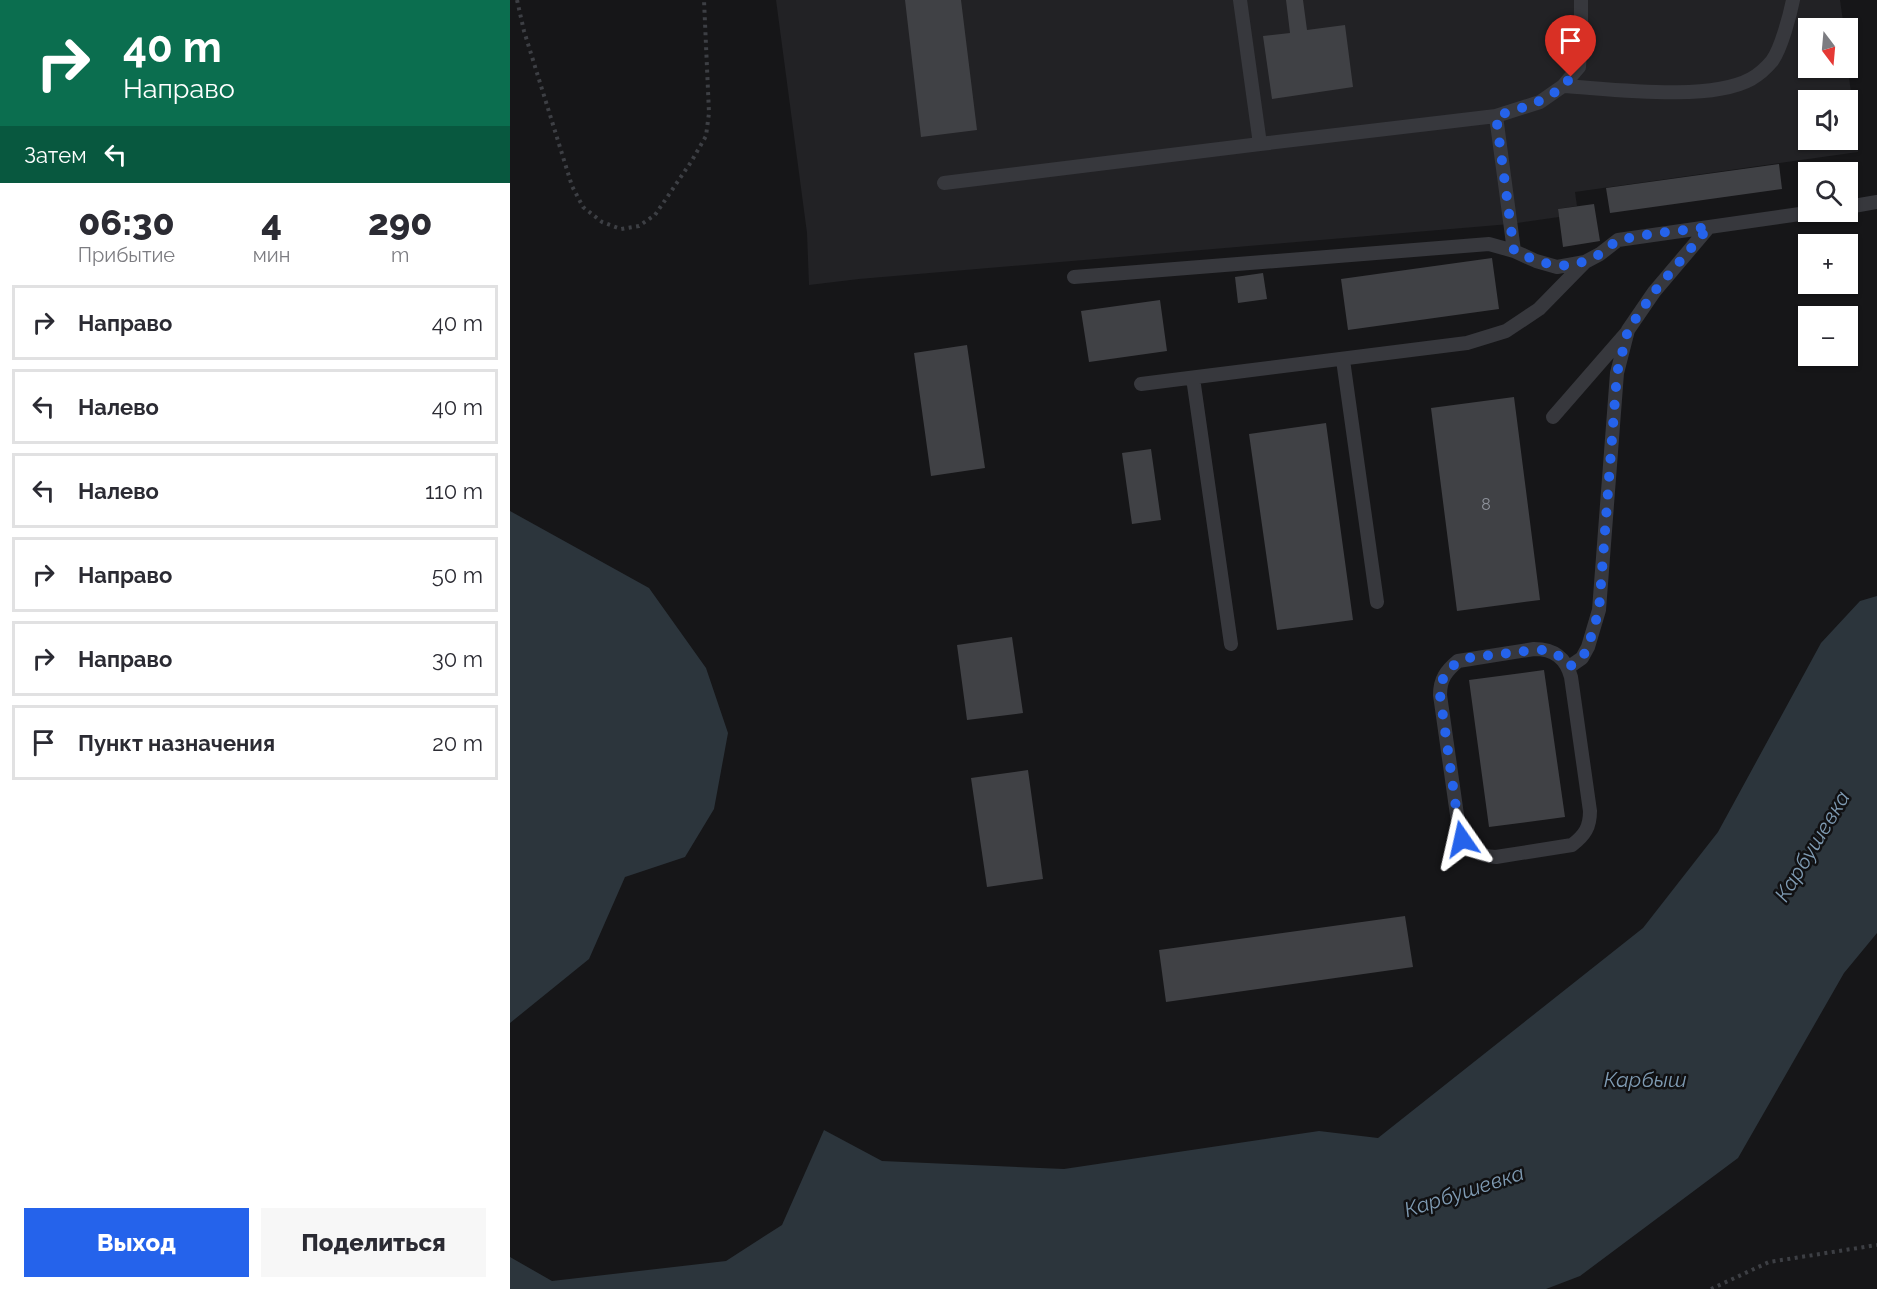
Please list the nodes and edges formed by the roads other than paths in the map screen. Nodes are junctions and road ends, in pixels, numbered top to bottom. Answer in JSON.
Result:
{"nodes":[{"id":1,"x":1240,"y":0,"type":"edge"},
{"id":2,"x":1581,"y":0,"type":"edge"},
{"id":3,"x":1793,"y":0,"type":"edge"},
{"id":4,"x":1563,"y":86,"type":"junction"},
{"id":5,"x":1496,"y":116,"type":"junction"},
{"id":6,"x":1260,"y":144,"type":"junction"},
{"id":7,"x":944,"y":183,"type":"dead end"},
{"id":8,"x":1877,"y":202,"type":"edge"},
{"id":9,"x":1858,"y":205,"type":"edge"},
{"id":10,"x":1798,"y":214,"type":"edge"},
{"id":11,"x":1709,"y":227,"type":"junction"},
{"id":12,"x":1514,"y":251,"type":"junction"},
{"id":13,"x":1585,"y":262,"type":"junction"},
{"id":14,"x":1074,"y":277,"type":"dead end"},
{"id":15,"x":1628,"y":330,"type":"junction"},
{"id":16,"x":1343,"y":360,"type":"junction"},
{"id":17,"x":1194,"y":378,"type":"junction"},
{"id":18,"x":1141,"y":384,"type":"dead end"},
{"id":19,"x":1553,"y":417,"type":"dead end"},
{"id":20,"x":1377,"y":602,"type":"dead end"},
{"id":21,"x":1231,"y":644,"type":"dead end"},
{"id":22,"x":1569,"y":667,"type":"junction"}],
"edges":[{"from":1,"to":6,"type":"lane"},
{"from":2,"to":4,"type":"lane"},
{"from":3,"to":4,"type":"lane"},
{"from":4,"to":5,"type":"lane"},
{"from":5,"to":6,"type":"lane"},
{"from":5,"to":12,"type":"lane"},
{"from":6,"to":7,"type":"lane"},
{"from":8,"to":9,"type":"lane"},
{"from":10,"to":11,"type":"lane"},
{"from":11,"to":13,"type":"lane"},
{"from":11,"to":15,"type":"lane"},
{"from":12,"to":13,"type":"lane"},
{"from":12,"to":14,"type":"lane"},
{"from":13,"to":16,"type":"lane"},
{"from":15,"to":19,"type":"lane"},
{"from":15,"to":22,"type":"lane"},
{"from":16,"to":17,"type":"lane"},
{"from":16,"to":20,"type":"lane"},
{"from":17,"to":18,"type":"lane"},
{"from":17,"to":21,"type":"lane"},
{"from":22,"to":22,"type":"lane"}]}
